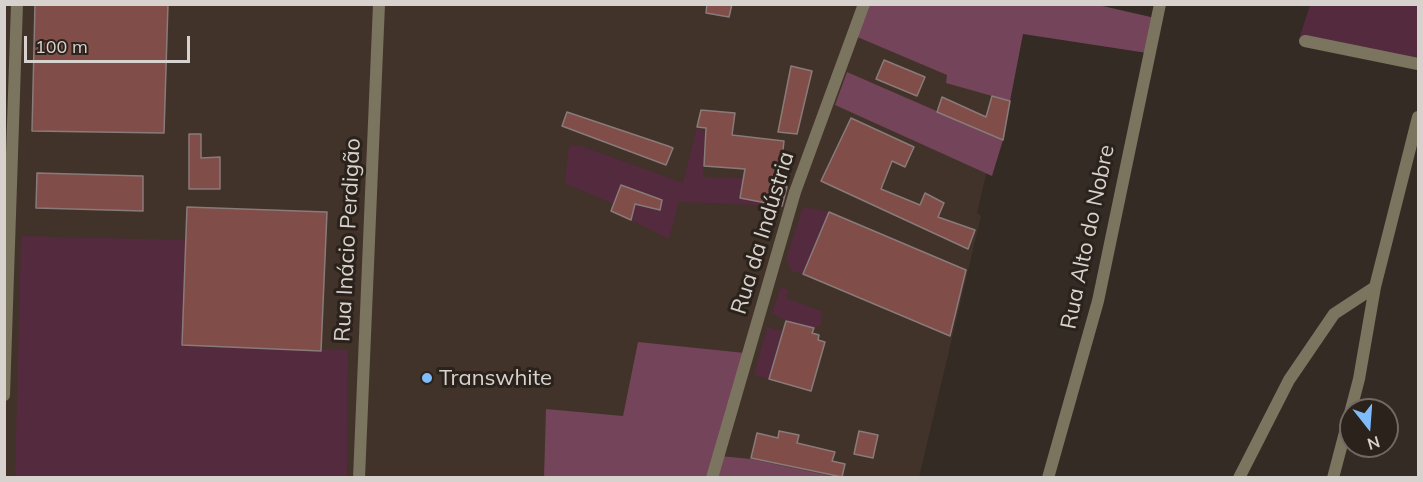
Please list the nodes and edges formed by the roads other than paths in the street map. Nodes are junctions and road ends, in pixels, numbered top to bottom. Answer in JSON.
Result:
{"nodes":[{"id":1,"x":17,"y":4,"type":"edge"},
{"id":2,"x":379,"y":4,"type":"edge"},
{"id":3,"x":864,"y":4,"type":"edge"},
{"id":4,"x":1160,"y":4,"type":"edge"},
{"id":5,"x":1305,"y":41,"type":"dead end"},
{"id":6,"x":1419,"y":64,"type":"edge"},
{"id":7,"x":1419,"y":117,"type":"edge"},
{"id":8,"x":1375,"y":287,"type":"junction"},
{"id":9,"x":4,"y":395,"type":"edge"},
{"id":10,"x":359,"y":477,"type":"edge"},
{"id":11,"x":712,"y":477,"type":"edge"},
{"id":12,"x":1048,"y":477,"type":"edge"},
{"id":13,"x":1239,"y":477,"type":"edge"},
{"id":14,"x":1333,"y":477,"type":"edge"}],
"edges":[{"from":1,"to":9,"type":"street"},
{"from":2,"to":10,"type":"street","name":"Rua Inácio Perdigão"},
{"from":3,"to":11,"type":"street","name":"Rua da Indústria"},
{"from":4,"to":12,"type":"street","name":"Rua Alto do Nobre"},
{"from":5,"to":6,"type":"street"},
{"from":7,"to":8,"type":"street"},
{"from":8,"to":13,"type":"street"},
{"from":8,"to":14,"type":"street"}]}
